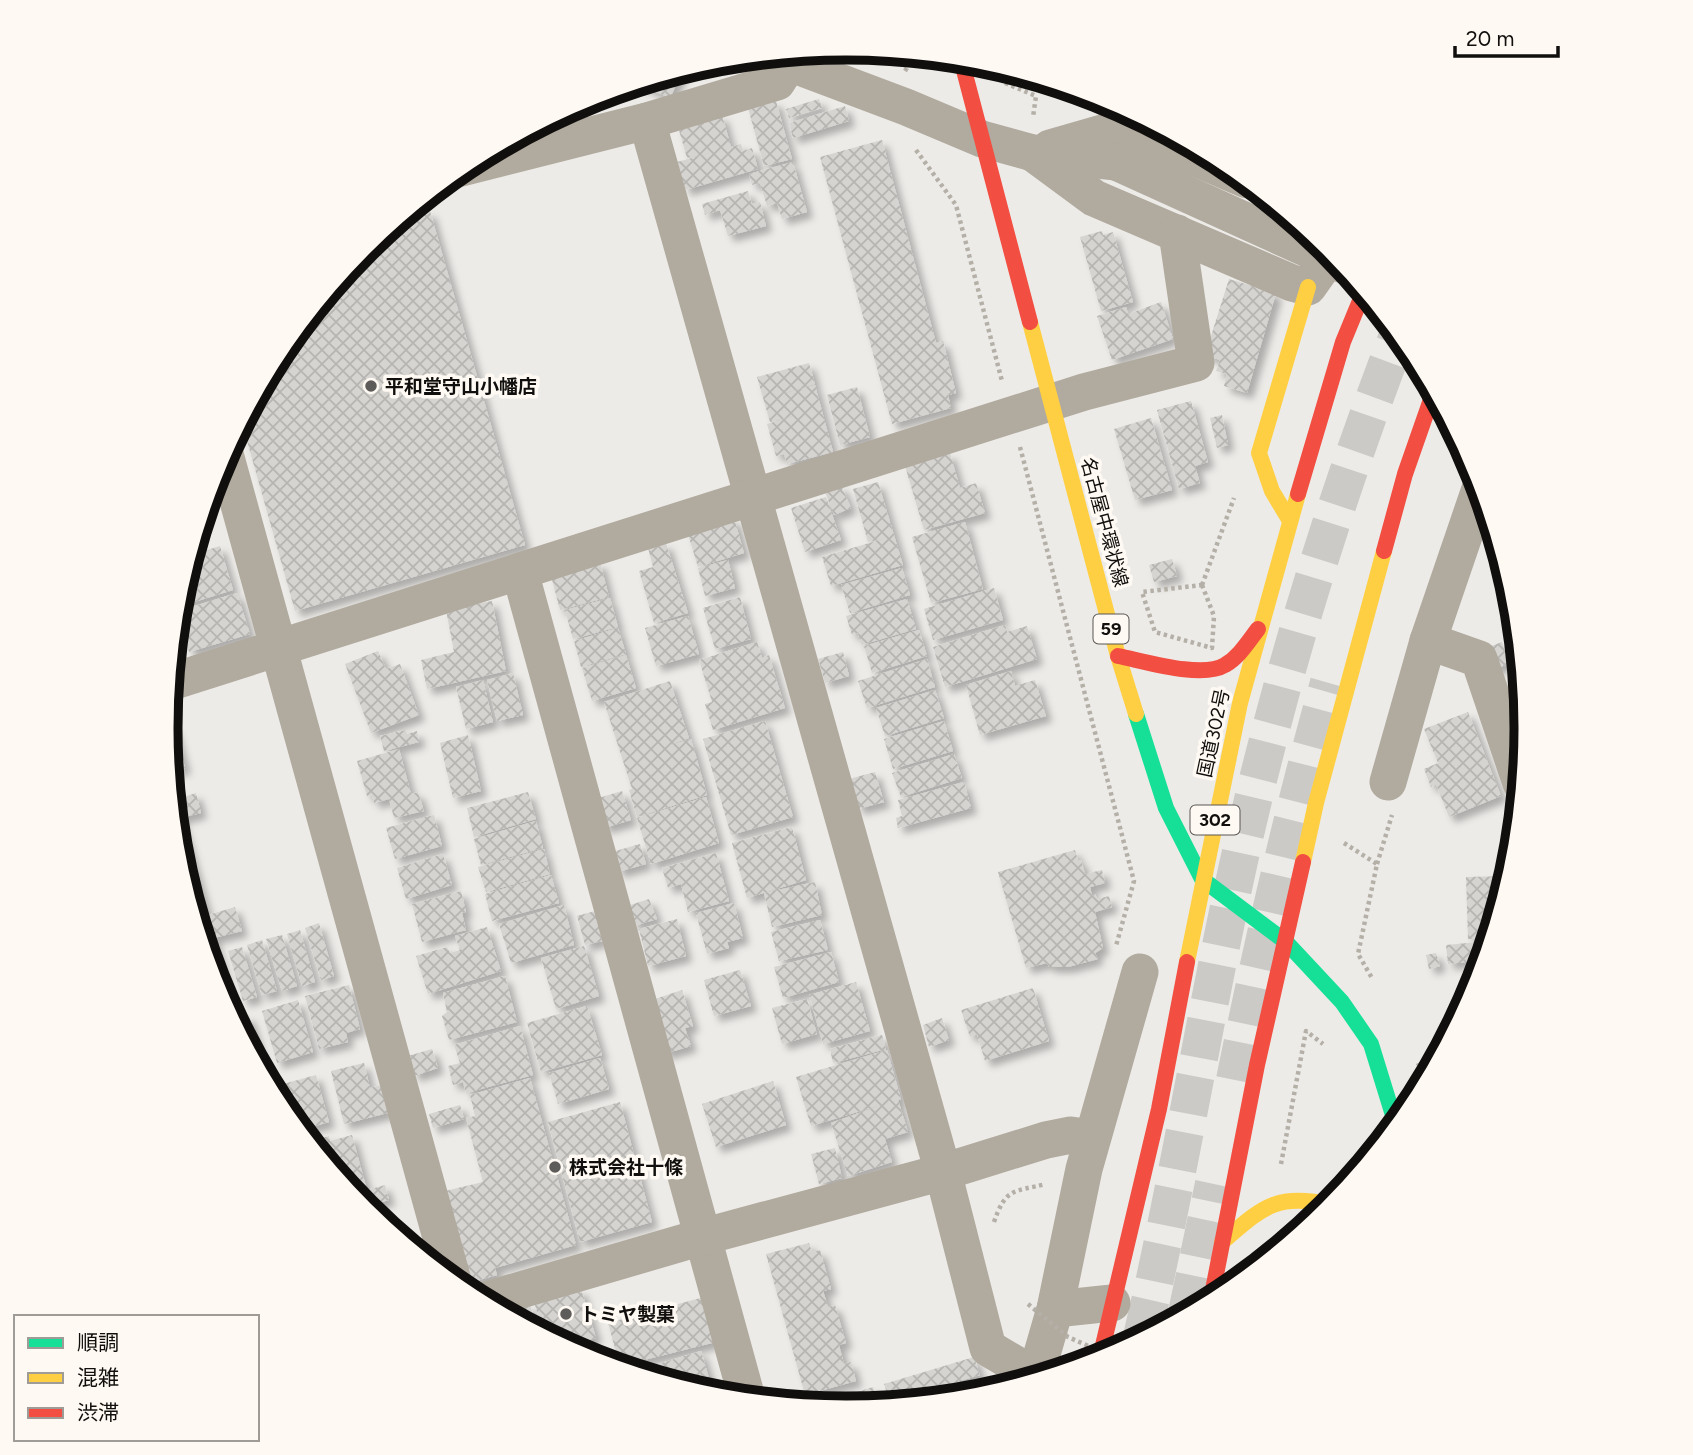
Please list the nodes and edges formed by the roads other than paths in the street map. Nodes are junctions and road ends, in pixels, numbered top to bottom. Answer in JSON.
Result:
{"nodes":[{"id":1,"x":799,"y":61,"type":"edge"},
{"id":2,"x":789,"y":62,"type":"edge"},
{"id":3,"x":964,"y":70,"type":"edge"},
{"id":4,"x":647,"y":121,"type":"junction"},
{"id":5,"x":1032,"y":136,"type":"junction"},
{"id":6,"x":982,"y":139,"type":"junction"},
{"id":7,"x":1195,"y":158,"type":"edge"},
{"id":8,"x":496,"y":159,"type":"edge"},
{"id":9,"x":1177,"y":233,"type":"junction"},
{"id":10,"x":1317,"y":253,"type":"edge"},
{"id":11,"x":1325,"y":262,"type":"edge"},
{"id":12,"x":1308,"y":287,"type":"junction"},
{"id":13,"x":1360,"y":301,"type":"edge"},
{"id":14,"x":1052,"y":403,"type":"junction"},
{"id":15,"x":1430,"y":403,"type":"edge"},
{"id":16,"x":230,"y":471,"type":"edge"},
{"id":17,"x":754,"y":498,"type":"junction"},
{"id":18,"x":1475,"y":503,"type":"edge"},
{"id":19,"x":1290,"y":521,"type":"junction"},
{"id":20,"x":520,"y":572,"type":"junction"},
{"id":21,"x":1261,"y":626,"type":"junction"},
{"id":22,"x":1428,"y":641,"type":"junction"},
{"id":23,"x":278,"y":648,"type":"junction"},
{"id":24,"x":1118,"y":656,"type":"junction"},
{"id":25,"x":180,"y":679,"type":"edge"},
{"id":26,"x":1513,"y":760,"type":"edge"},
{"id":27,"x":1391,"y":794,"type":"road end"},
{"id":28,"x":1202,"y":878,"type":"junction"},
{"id":29,"x":1286,"y":942,"type":"junction"},
{"id":30,"x":1128,"y":961,"type":"road end"},
{"id":31,"x":1392,"y":1112,"type":"edge"},
{"id":32,"x":1092,"y":1138,"type":"junction"},
{"id":33,"x":943,"y":1172,"type":"junction"},
{"id":34,"x":1318,"y":1201,"type":"edge"},
{"id":35,"x":702,"y":1237,"type":"junction"},
{"id":36,"x":1222,"y":1242,"type":"junction"},
{"id":37,"x":448,"y":1263,"type":"edge"},
{"id":38,"x":1214,"y":1286,"type":"edge"},
{"id":39,"x":497,"y":1297,"type":"edge"},
{"id":40,"x":1112,"y":1303,"type":"junction"},
{"id":41,"x":1042,"y":1306,"type":"junction"},
{"id":42,"x":1103,"y":1345,"type":"edge"},
{"id":43,"x":1037,"y":1368,"type":"edge"},
{"id":44,"x":1028,"y":1370,"type":"edge"},
{"id":45,"x":744,"y":1388,"type":"edge"}],
"edges":[{"from":1,"to":6,"type":"street"},
{"from":2,"to":4,"type":"street"},
{"from":3,"to":6,"type":"main road","name":"名古屋中環状線","number":"59"},
{"from":4,"to":8,"type":"street"},
{"from":4,"to":17,"type":"street"},
{"from":5,"to":6,"type":"street"},
{"from":5,"to":7,"type":"street"},
{"from":5,"to":9,"type":"street"},
{"from":5,"to":10,"type":"street","bridge":true},
{"from":6,"to":14,"type":"main road","name":"名古屋中環状線","number":"59"},
{"from":9,"to":12,"type":"street"},
{"from":9,"to":14,"type":"street"},
{"from":11,"to":12,"type":"street"},
{"from":12,"to":19,"type":"main road"},
{"from":13,"to":19,"type":"main road","name":"国道302号","number":"302"},
{"from":14,"to":17,"type":"street"},
{"from":14,"to":24,"type":"main road","name":"名古屋中環状線","number":"59"},
{"from":15,"to":29,"type":"main road"},
{"from":16,"to":23,"type":"street"},
{"from":17,"to":20,"type":"street"},
{"from":17,"to":33,"type":"street"},
{"from":18,"to":22,"type":"street"},
{"from":19,"to":21,"type":"main road","name":"国道302号","number":"302"},
{"from":20,"to":23,"type":"street"},
{"from":20,"to":35,"type":"street"},
{"from":21,"to":24,"type":"main road"},
{"from":21,"to":28,"type":"main road","name":"国道302号","number":"302"},
{"from":22,"to":26,"type":"street"},
{"from":22,"to":27,"type":"street"},
{"from":23,"to":25,"type":"street"},
{"from":23,"to":37,"type":"street"},
{"from":24,"to":28,"type":"main road","name":"名古屋中環状線","number":"59"},
{"from":28,"to":29,"type":"main road","name":"名古屋中環状線","number":"59"},
{"from":28,"to":40,"type":"main road","name":"国道302号","number":"302"},
{"from":29,"to":31,"type":"main road","name":"名古屋中環状線","number":"59"},
{"from":29,"to":36,"type":"main road"},
{"from":30,"to":32,"type":"street"},
{"from":32,"to":33,"type":"street"},
{"from":32,"to":41,"type":"street"},
{"from":33,"to":35,"type":"street"},
{"from":33,"to":44,"type":"street"},
{"from":34,"to":36,"type":"main road"},
{"from":35,"to":39,"type":"street"},
{"from":35,"to":45,"type":"street"},
{"from":36,"to":38,"type":"main road"},
{"from":40,"to":41,"type":"street"},
{"from":40,"to":42,"type":"main road","name":"国道302号","number":"302"},
{"from":41,"to":43,"type":"street"}]}
